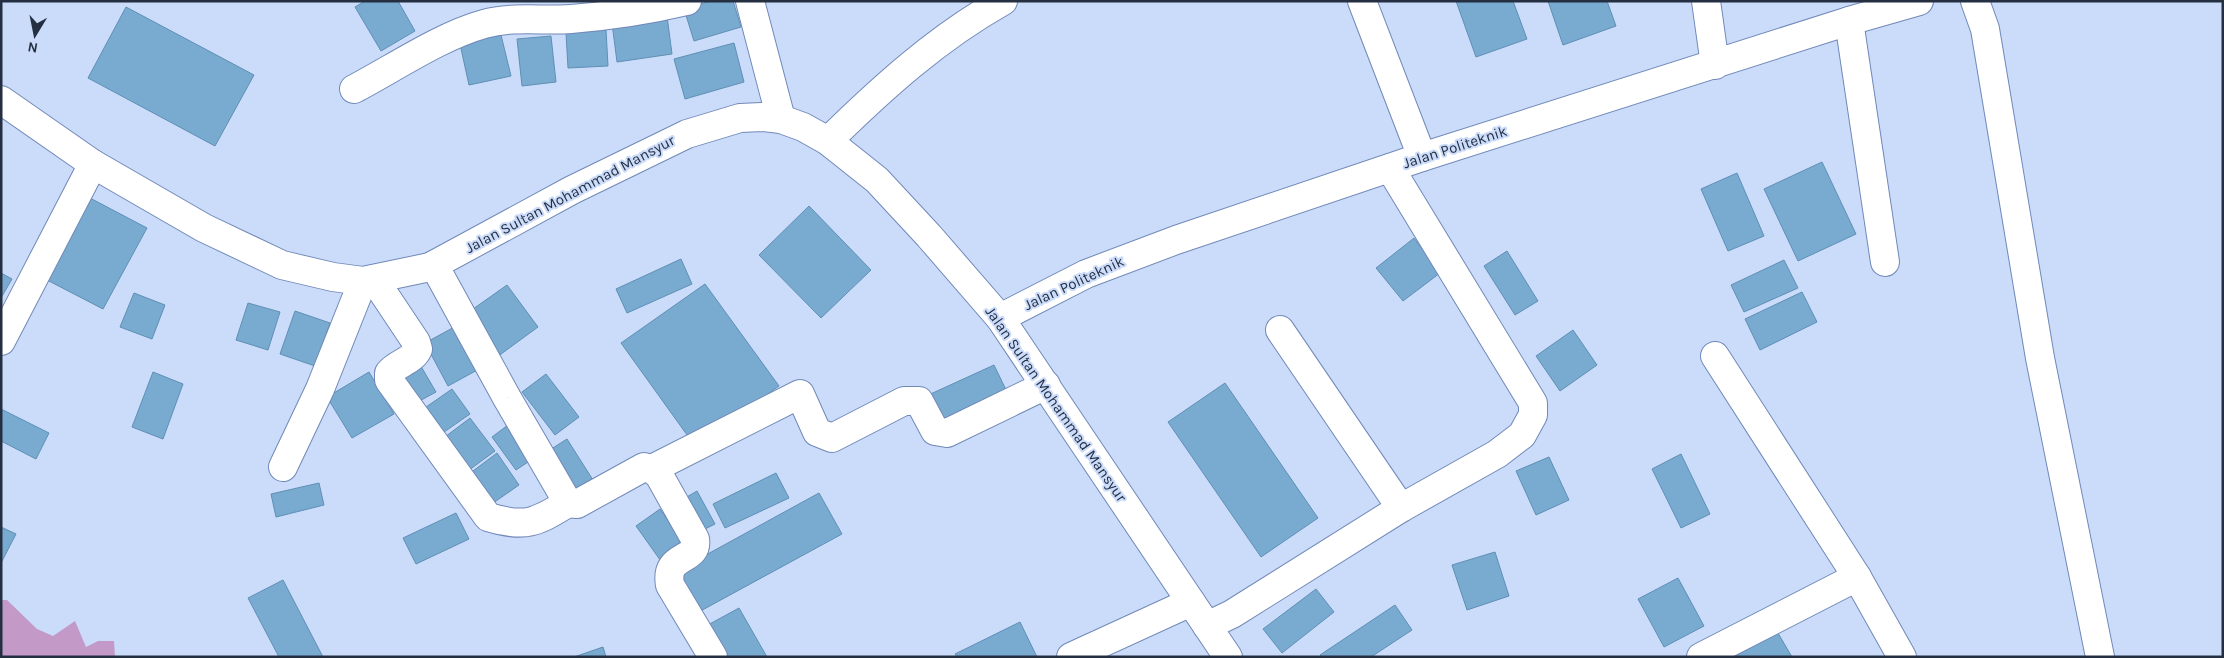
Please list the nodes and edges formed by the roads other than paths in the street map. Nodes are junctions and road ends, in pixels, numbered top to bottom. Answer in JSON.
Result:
{"nodes":[{"id":1,"x":687,"y":1,"type":"edge"},
{"id":2,"x":750,"y":1,"type":"edge"},
{"id":3,"x":1002,"y":1,"type":"edge"},
{"id":4,"x":1362,"y":1,"type":"edge"},
{"id":5,"x":1706,"y":1,"type":"edge"},
{"id":6,"x":1919,"y":1,"type":"edge"},
{"id":7,"x":1975,"y":1,"type":"edge"},
{"id":8,"x":1849,"y":21,"type":"junction"},
{"id":9,"x":1715,"y":65,"type":"junction"},
{"id":10,"x":354,"y":89,"type":"dead end"},
{"id":11,"x":1,"y":100,"type":"edge"},
{"id":12,"x":781,"y":119,"type":"junction"},
{"id":13,"x":828,"y":141,"type":"junction"},
{"id":14,"x":1422,"y":157,"type":"junction"},
{"id":15,"x":93,"y":164,"type":"junction"},
{"id":16,"x":1390,"y":168,"type":"junction"},
{"id":17,"x":1886,"y":262,"type":"dead end"},
{"id":18,"x":434,"y":265,"type":"junction"},
{"id":19,"x":368,"y":280,"type":"junction"},
{"id":20,"x":1000,"y":318,"type":"junction"},
{"id":21,"x":1280,"y":330,"type":"dead end"},
{"id":22,"x":1,"y":341,"type":"edge"},
{"id":23,"x":1715,"y":356,"type":"dead end"},
{"id":24,"x":1046,"y":385,"type":"junction"},
{"id":25,"x":283,"y":467,"type":"dead end"},
{"id":26,"x":652,"y":469,"type":"junction"},
{"id":27,"x":568,"y":502,"type":"junction"},
{"id":28,"x":1401,"y":508,"type":"junction"},
{"id":29,"x":1857,"y":577,"type":"junction"},
{"id":30,"x":1191,"y":602,"type":"junction"},
{"id":31,"x":1207,"y":626,"type":"junction"},
{"id":32,"x":713,"y":657,"type":"edge"},
{"id":33,"x":1071,"y":657,"type":"edge"},
{"id":34,"x":1228,"y":657,"type":"edge"},
{"id":35,"x":1701,"y":657,"type":"edge"},
{"id":36,"x":1902,"y":657,"type":"edge"},
{"id":37,"x":2100,"y":657,"type":"edge"}],
"edges":[{"from":1,"to":10,"type":"street"},
{"from":2,"to":12,"type":"street"},
{"from":3,"to":13,"type":"street"},
{"from":4,"to":14,"type":"street"},
{"from":5,"to":9,"type":"street"},
{"from":6,"to":8,"type":"street","name":"Jalan Politeknik"},
{"from":7,"to":37,"type":"street"},
{"from":8,"to":9,"type":"street","name":"Jalan Politeknik"},
{"from":8,"to":17,"type":"street"},
{"from":9,"to":14,"type":"street","name":"Jalan Politeknik"},
{"from":11,"to":15,"type":"street","name":"Jalan Sultan Mohammad Mansyur"},
{"from":12,"to":13,"type":"street","name":"Jalan Sultan Mohammad Mansyur"},
{"from":12,"to":18,"type":"street","name":"Jalan Sultan Mohammad Mansyur"},
{"from":13,"to":20,"type":"street","name":"Jalan Sultan Mohammad Mansyur"},
{"from":14,"to":16,"type":"street","name":"Jalan Politeknik"},
{"from":15,"to":19,"type":"street","name":"Jalan Sultan Mohammad Mansyur"},
{"from":15,"to":22,"type":"street"},
{"from":16,"to":20,"type":"street","name":"Jalan Politeknik"},
{"from":16,"to":28,"type":"street"},
{"from":18,"to":19,"type":"street","name":"Jalan Sultan Mohammad Mansyur"},
{"from":18,"to":27,"type":"street"},
{"from":19,"to":25,"type":"street"},
{"from":19,"to":27,"type":"street"},
{"from":20,"to":24,"type":"street","name":"Jalan Sultan Mohammad Mansyur"},
{"from":21,"to":28,"type":"street"},
{"from":23,"to":29,"type":"street"},
{"from":24,"to":26,"type":"street"},
{"from":24,"to":30,"type":"street","name":"Jalan Sultan Mohammad Mansyur"},
{"from":26,"to":27,"type":"street"},
{"from":26,"to":32,"type":"street"},
{"from":28,"to":31,"type":"street"},
{"from":29,"to":35,"type":"street"},
{"from":29,"to":36,"type":"street"},
{"from":30,"to":31,"type":"street","name":"Jalan Sultan Mohammad Mansyur"},
{"from":30,"to":33,"type":"street"},
{"from":31,"to":34,"type":"street","name":"Jalan Sultan Mohammad Mansyur"}]}
